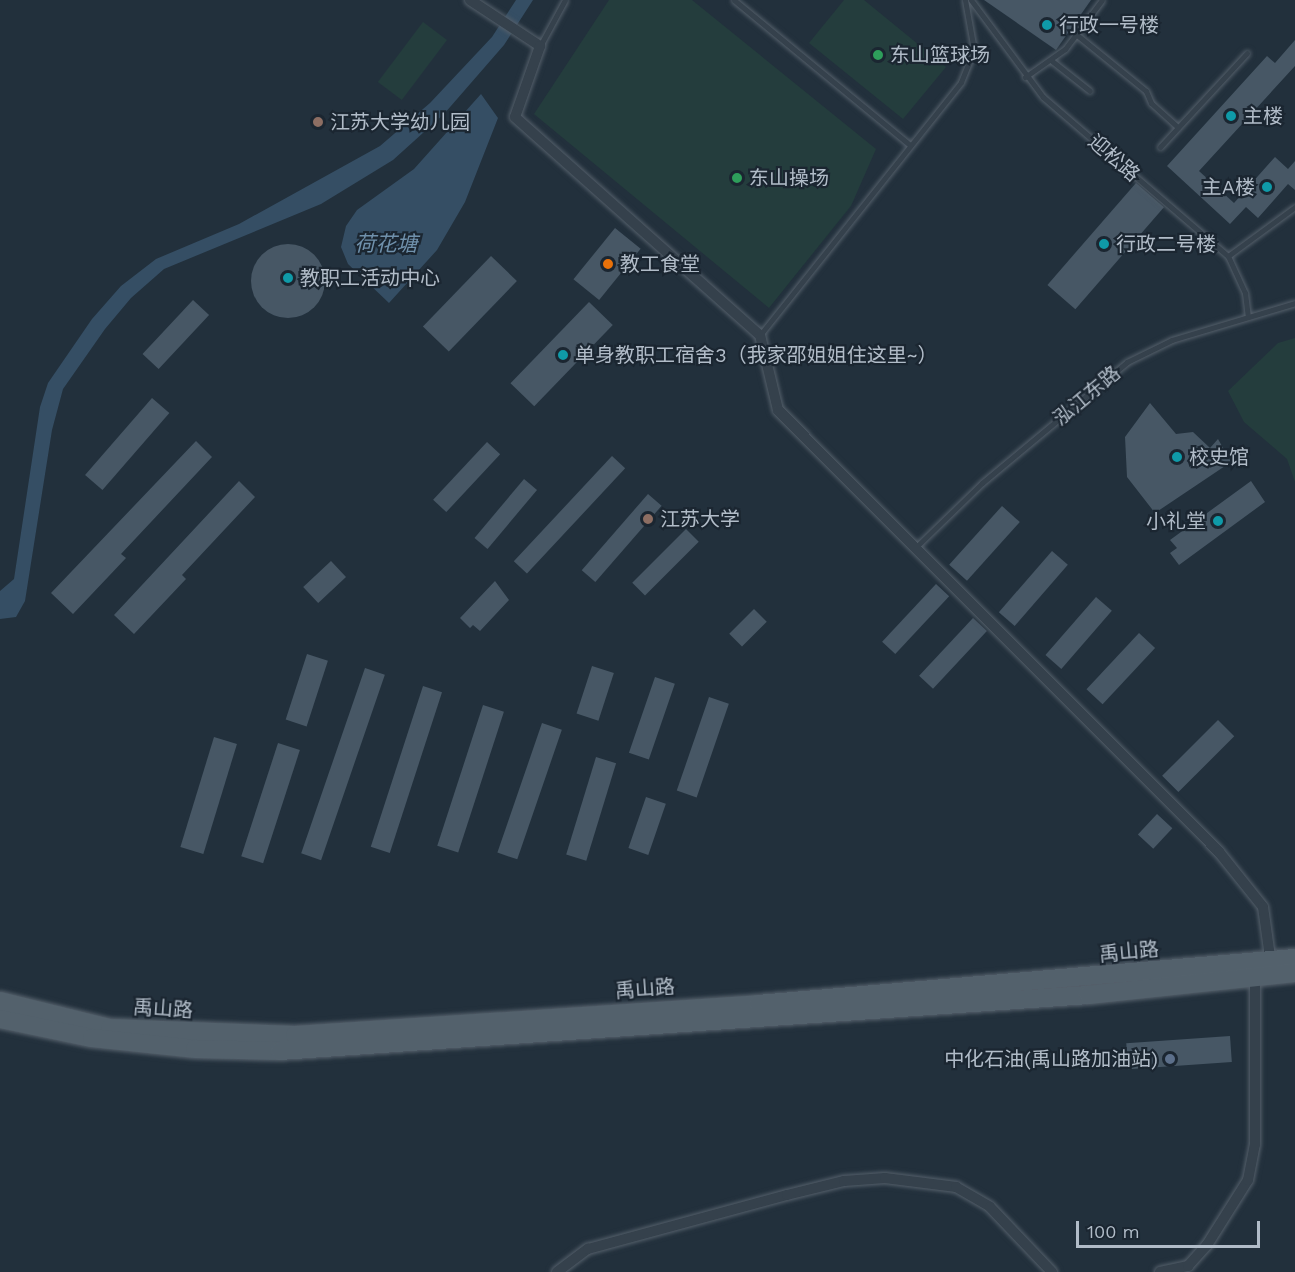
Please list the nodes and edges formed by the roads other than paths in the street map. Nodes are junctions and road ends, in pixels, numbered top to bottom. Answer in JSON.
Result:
{"nodes":[{"id":1,"x":470,"y":0,"type":"edge"},
{"id":2,"x":565,"y":0,"type":"edge"},
{"id":3,"x":734,"y":0,"type":"edge"},
{"id":4,"x":965,"y":0,"type":"edge"},
{"id":5,"x":970,"y":0,"type":"edge"},
{"id":6,"x":1102,"y":0,"type":"edge"},
{"id":7,"x":1077,"y":35,"type":"junction"},
{"id":8,"x":540,"y":46,"type":"junction"},
{"id":9,"x":1247,"y":53,"type":"dead end"},
{"id":10,"x":1052,"y":61,"type":"junction"},
{"id":11,"x":1025,"y":77,"type":"junction"},
{"id":12,"x":1090,"y":92,"type":"dead end"},
{"id":13,"x":1178,"y":127,"type":"junction"},
{"id":14,"x":910,"y":145,"type":"junction"},
{"id":15,"x":1160,"y":147,"type":"dead end"},
{"id":16,"x":1295,"y":207,"type":"edge"},
{"id":17,"x":1228,"y":256,"type":"junction"},
{"id":18,"x":1295,"y":303,"type":"edge"},
{"id":19,"x":1248,"y":317,"type":"junction"},
{"id":20,"x":760,"y":335,"type":"junction"},
{"id":21,"x":914,"y":548,"type":"junction"},
{"id":22,"x":1295,"y":958,"type":"edge"},
{"id":23,"x":1263,"y":969,"type":"junction"},
{"id":24,"x":1295,"y":973,"type":"edge"},
{"id":25,"x":0,"y":1001,"type":"edge"},
{"id":26,"x":0,"y":1019,"type":"edge"},
{"id":27,"x":557,"y":1272,"type":"edge"},
{"id":28,"x":1052,"y":1272,"type":"edge"},
{"id":29,"x":1160,"y":1272,"type":"edge"}],
"edges":[{"from":1,"to":8,"type":"street"},
{"from":2,"to":8,"type":"lane"},
{"from":3,"to":14,"type":"lane"},
{"from":4,"to":14,"type":"lane"},
{"from":5,"to":11,"type":"lane","name":"迎松路"},
{"from":6,"to":7,"type":"lane"},
{"from":7,"to":10,"type":"lane"},
{"from":7,"to":13,"type":"lane"},
{"from":8,"to":20,"type":"street"},
{"from":9,"to":13,"type":"lane"},
{"from":10,"to":11,"type":"lane"},
{"from":10,"to":12,"type":"lane"},
{"from":11,"to":17,"type":"lane","name":"迎松路"},
{"from":13,"to":15,"type":"lane"},
{"from":14,"to":20,"type":"lane"},
{"from":16,"to":17,"type":"lane"},
{"from":17,"to":19,"type":"lane","name":"迎松路"},
{"from":18,"to":19,"type":"lane","name":"泓江东路"},
{"from":19,"to":21,"type":"lane","name":"泓江东路"},
{"from":20,"to":21,"type":"street"},
{"from":21,"to":23,"type":"street"},
{"from":22,"to":23,"type":"main road","name":"禹山路"},
{"from":23,"to":24,"type":"main road","name":"禹山路"},
{"from":23,"to":25,"type":"main road","name":"禹山路"},
{"from":23,"to":26,"type":"main road","name":"禹山路"},
{"from":23,"to":29,"type":"street"},
{"from":27,"to":28,"type":"street"}]}
